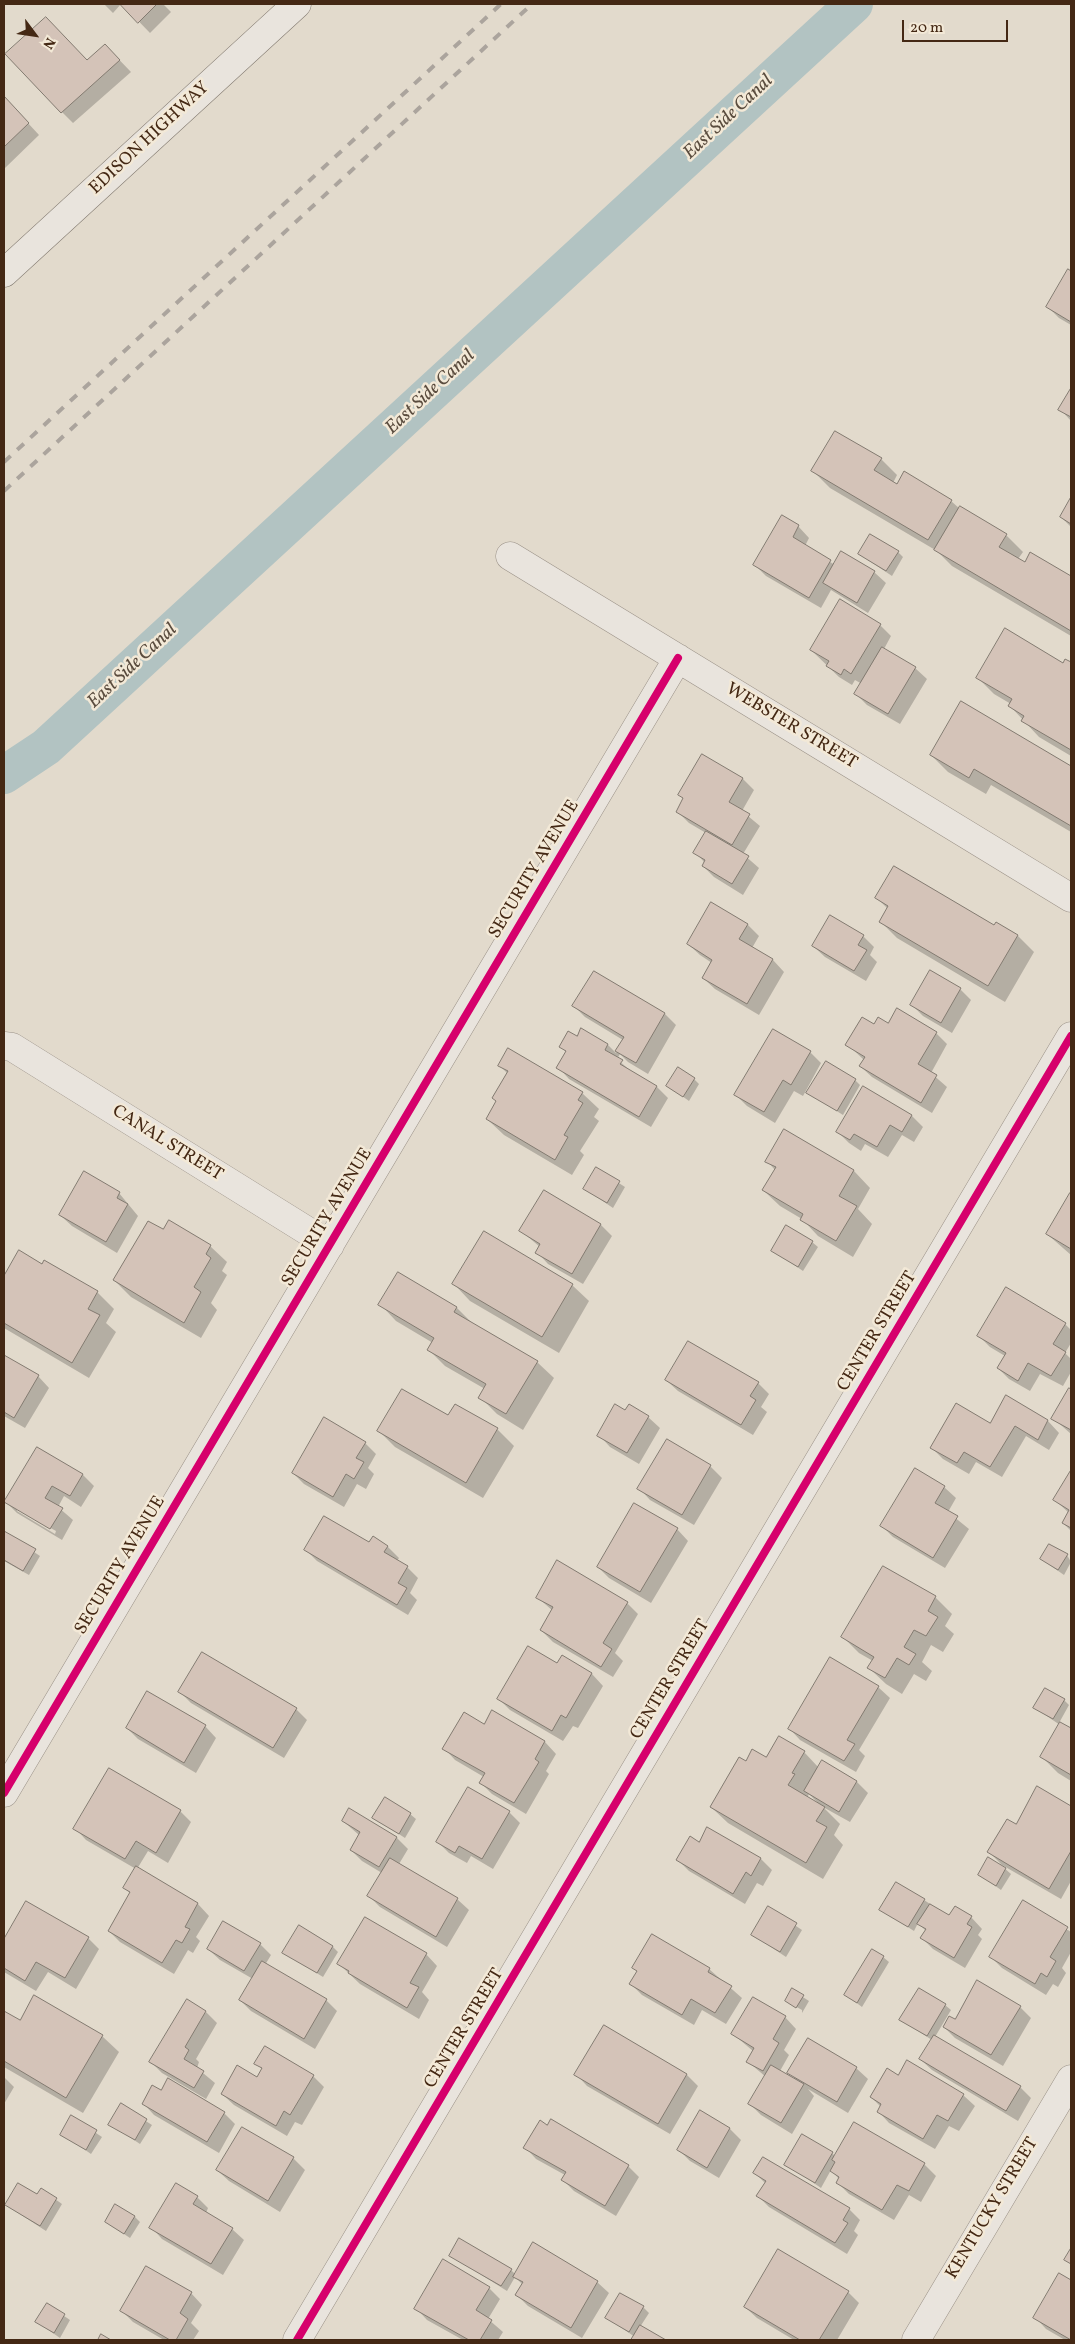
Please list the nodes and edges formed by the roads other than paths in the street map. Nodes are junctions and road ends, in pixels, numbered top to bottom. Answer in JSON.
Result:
{"nodes":[{"id":1,"x":297,"y":4,"type":"edge"},
{"id":2,"x":4,"y":274,"type":"edge"},
{"id":3,"x":510,"y":556,"type":"dead end"},
{"id":4,"x":678,"y":658,"type":"junction"},
{"id":5,"x":1071,"y":898,"type":"edge"},
{"id":6,"x":1071,"y":1036,"type":"edge"},
{"id":7,"x":4,"y":1046,"type":"edge"},
{"id":8,"x":330,"y":1245,"type":"junction"},
{"id":9,"x":4,"y":1793,"type":"edge"},
{"id":10,"x":1071,"y":2079,"type":"edge"},
{"id":11,"x":297,"y":2340,"type":"edge"},
{"id":12,"x":916,"y":2340,"type":"edge"}],
"edges":[{"from":1,"to":2,"type":"street","name":"EDISON HIGHWAY"},
{"from":3,"to":4,"type":"street","name":"WEBSTER STREET"},
{"from":4,"to":5,"type":"street","name":"WEBSTER STREET"},
{"from":4,"to":8,"type":"street","name":"SECURITY AVENUE"},
{"from":6,"to":11,"type":"street","name":"CENTER STREET"},
{"from":7,"to":8,"type":"street","name":"CANAL STREET"},
{"from":8,"to":9,"type":"street","name":"SECURITY AVENUE"},
{"from":10,"to":12,"type":"street","name":"KENTUCKY STREET"}]}
